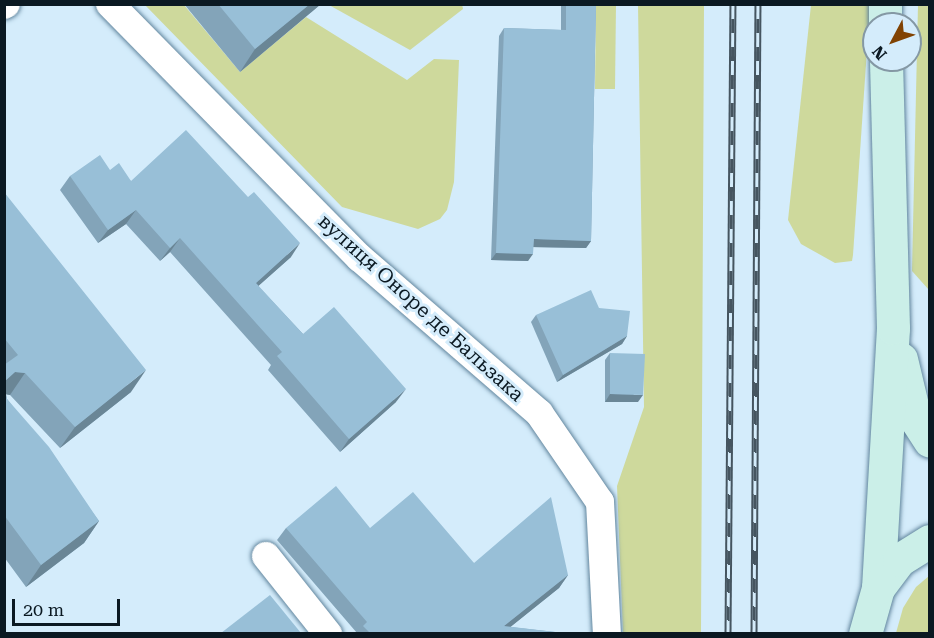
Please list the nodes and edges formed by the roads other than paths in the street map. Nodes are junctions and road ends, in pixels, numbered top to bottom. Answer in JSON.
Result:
{"nodes":[{"id":1,"x":110,"y":4,"type":"edge"},
{"id":2,"x":886,"y":72,"type":"edge"},
{"id":3,"x":893,"y":328,"type":"junction"},
{"id":4,"x":930,"y":441,"type":"edge"},
{"id":5,"x":930,"y":541,"type":"edge"},
{"id":6,"x":266,"y":556,"type":"dead end"},
{"id":7,"x":878,"y":588,"type":"junction"},
{"id":8,"x":328,"y":633,"type":"edge"},
{"id":9,"x":607,"y":633,"type":"edge"},
{"id":10,"x":865,"y":633,"type":"edge"}],
"edges":[{"from":1,"to":9,"type":"street","name":"вулиця Оноре де Бальзака"},
{"from":2,"to":3,"type":"street"},
{"from":3,"to":4,"type":"street"},
{"from":3,"to":7,"type":"street"},
{"from":5,"to":7,"type":"street"},
{"from":6,"to":8,"type":"street"},
{"from":7,"to":10,"type":"street"}]}
